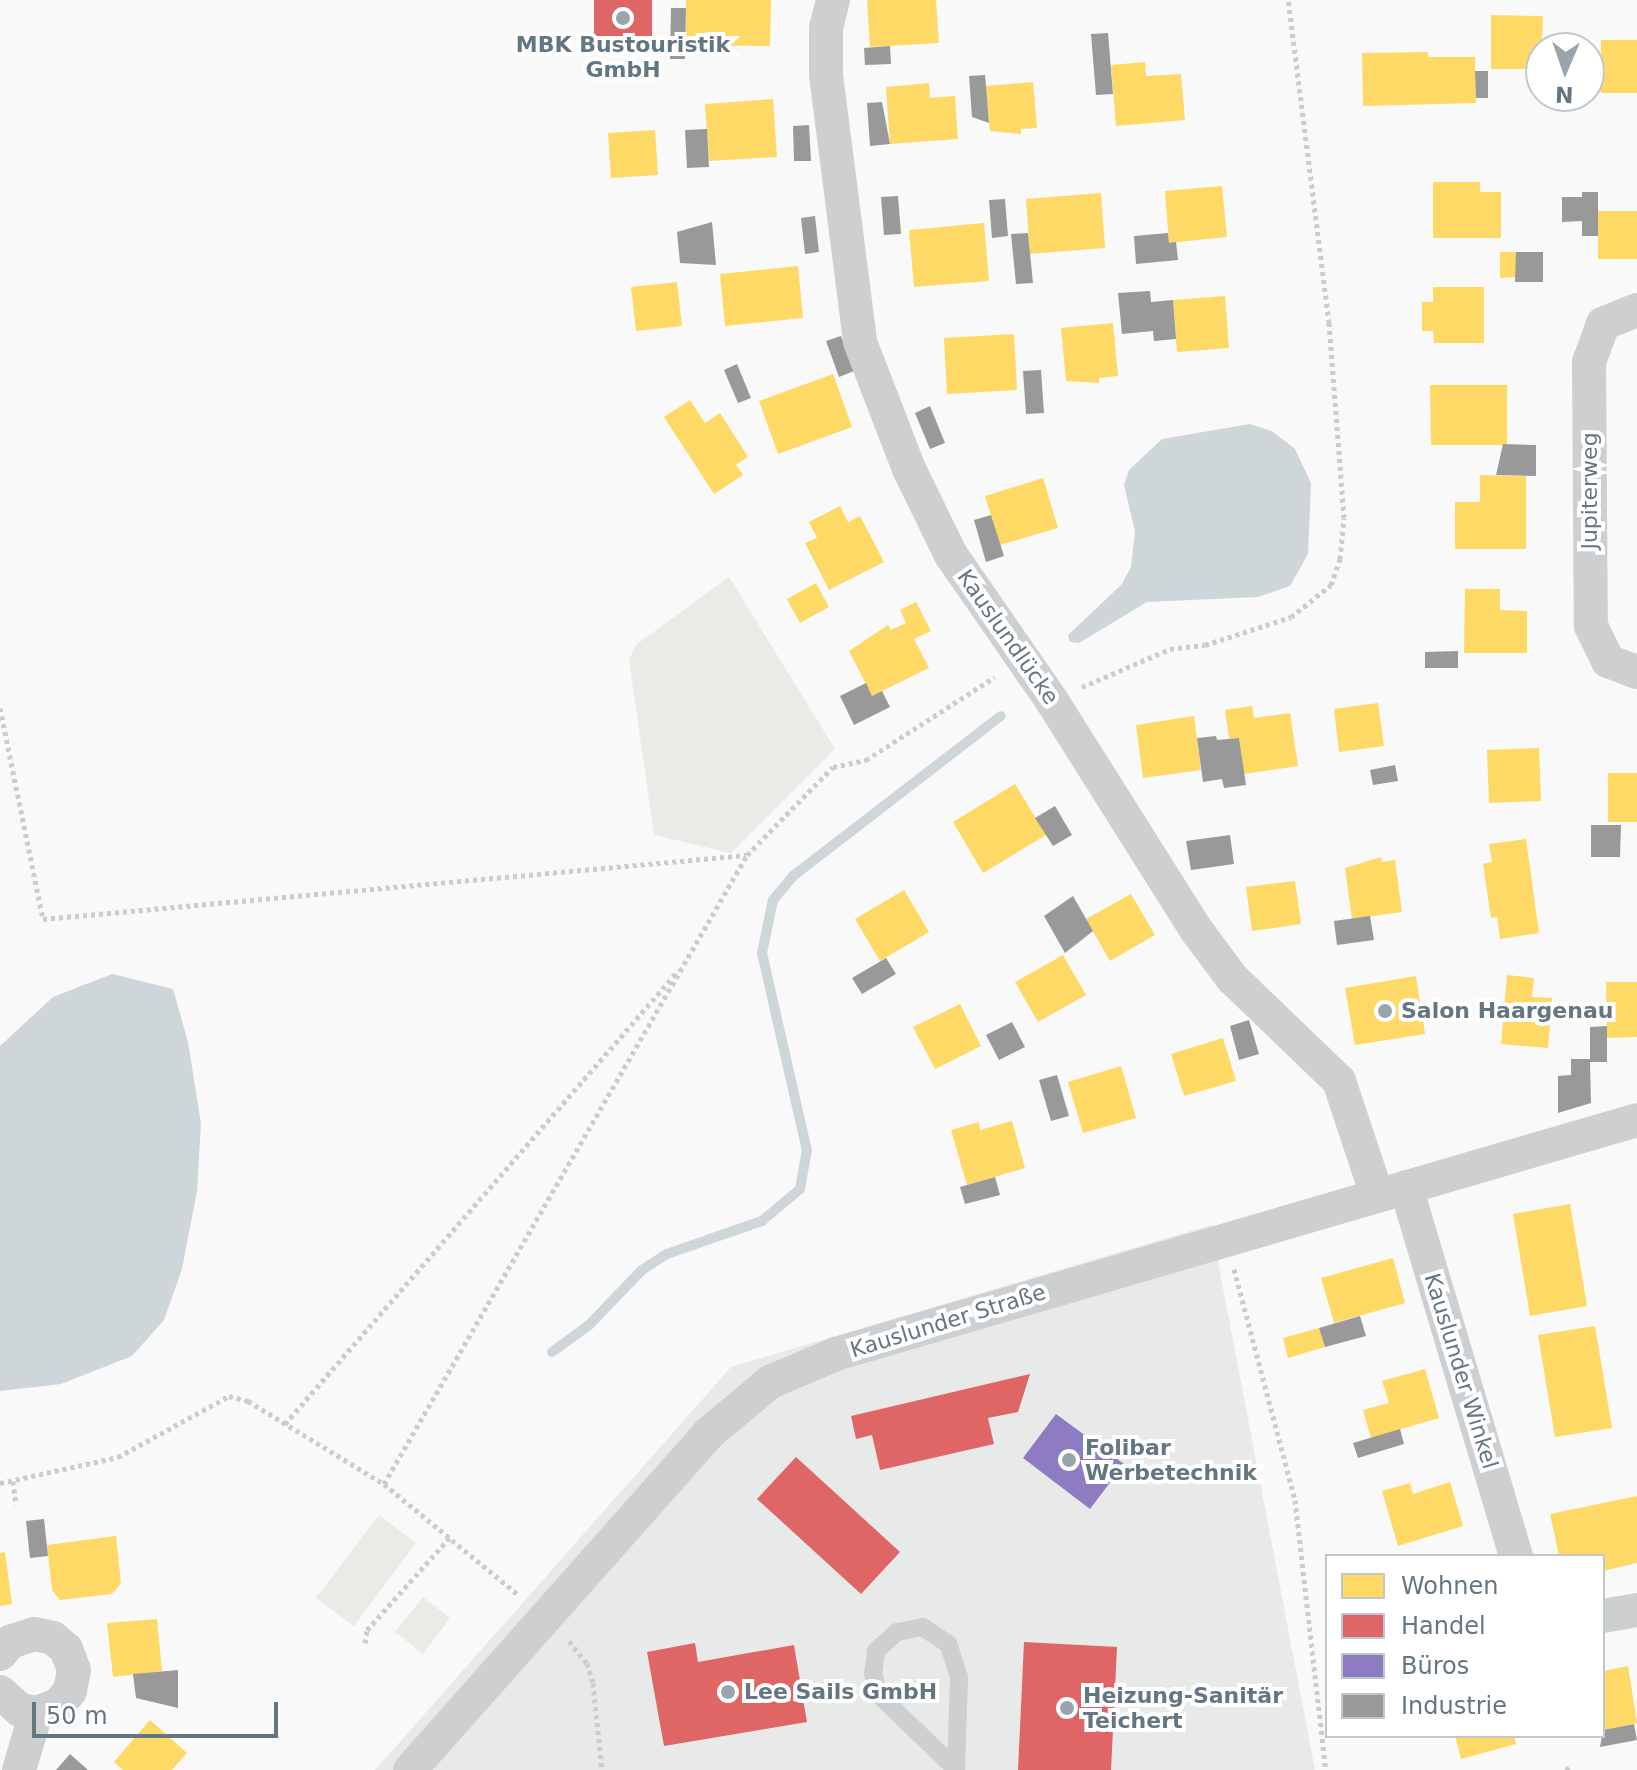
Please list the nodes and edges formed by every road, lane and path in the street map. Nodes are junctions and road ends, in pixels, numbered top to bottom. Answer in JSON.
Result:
{"nodes":[{"id":1,"x":833,"y":0,"type":"edge"},
{"id":2,"x":1288,"y":0,"type":"edge"},
{"id":3,"x":1637,"y":310,"type":"edge"},
{"id":4,"x":1023,"y":660,"type":"junction"},
{"id":5,"x":1637,"y":672,"type":"edge"},
{"id":6,"x":1052,"y":701,"type":"junction"},
{"id":7,"x":0,"y":708,"type":"edge"},
{"id":8,"x":747,"y":855,"type":"junction"},
{"id":9,"x":686,"y":962,"type":"junction"},
{"id":10,"x":1637,"y":1120,"type":"edge"},
{"id":11,"x":1391,"y":1191,"type":"junction"},
{"id":12,"x":1227,"y":1238,"type":"junction"},
{"id":13,"x":285,"y":1424,"type":"junction"},
{"id":14,"x":13,"y":1481,"type":"junction"},
{"id":15,"x":0,"y":1483,"type":"edge"},
{"id":16,"x":384,"y":1484,"type":"junction"},
{"id":17,"x":16,"y":1505,"type":"dead end"},
{"id":18,"x":451,"y":1536,"type":"junction"},
{"id":19,"x":1515,"y":1554,"type":"edge"},
{"id":20,"x":1637,"y":1610,"type":"edge"},
{"id":21,"x":1605,"y":1616,"type":"edge"},
{"id":22,"x":546,"y":1618,"type":"junction"},
{"id":23,"x":365,"y":1643,"type":"dead end"},
{"id":24,"x":0,"y":1654,"type":"edge"},
{"id":25,"x":0,"y":1692,"type":"edge"},
{"id":26,"x":36,"y":1713,"type":"junction"},
{"id":27,"x":19,"y":1770,"type":"edge"},
{"id":28,"x":410,"y":1770,"type":"edge"},
{"id":29,"x":602,"y":1770,"type":"edge"},
{"id":30,"x":956,"y":1770,"type":"edge"},
{"id":31,"x":1326,"y":1770,"type":"edge"}],
"edges":[{"from":1,"to":4,"type":"street","name":"Kauslundlücke"},
{"from":2,"to":6,"type":"path"},
{"from":3,"to":5,"type":"street","name":"Jupiterweg"},
{"from":4,"to":6,"type":"street","name":"Kauslundlücke"},
{"from":4,"to":8,"type":"path"},
{"from":6,"to":11,"type":"street","name":"Kauslundlücke"},
{"from":7,"to":8,"type":"path"},
{"from":8,"to":9,"type":"path"},
{"from":9,"to":13,"type":"path"},
{"from":9,"to":16,"type":"path"},
{"from":10,"to":11,"type":"street","name":"Kauslunder Straße"},
{"from":11,"to":12,"type":"street","name":"Kauslunder Straße"},
{"from":11,"to":19,"type":"street","name":"Kauslunder Winkel"},
{"from":12,"to":22,"type":"street","name":"Kauslunder Straße"},
{"from":12,"to":31,"type":"path"},
{"from":13,"to":14,"type":"path"},
{"from":13,"to":16,"type":"path"},
{"from":14,"to":15,"type":"path"},
{"from":14,"to":17,"type":"path"},
{"from":16,"to":18,"type":"path"},
{"from":18,"to":22,"type":"path"},
{"from":18,"to":23,"type":"path"},
{"from":20,"to":21,"type":"street"},
{"from":22,"to":28,"type":"street","name":"Kauslunder Straße"},
{"from":22,"to":29,"type":"path"},
{"from":24,"to":26,"type":"street"},
{"from":25,"to":26,"type":"street"},
{"from":26,"to":27,"type":"street"},
{"from":30,"to":30,"type":"lane"}]}
